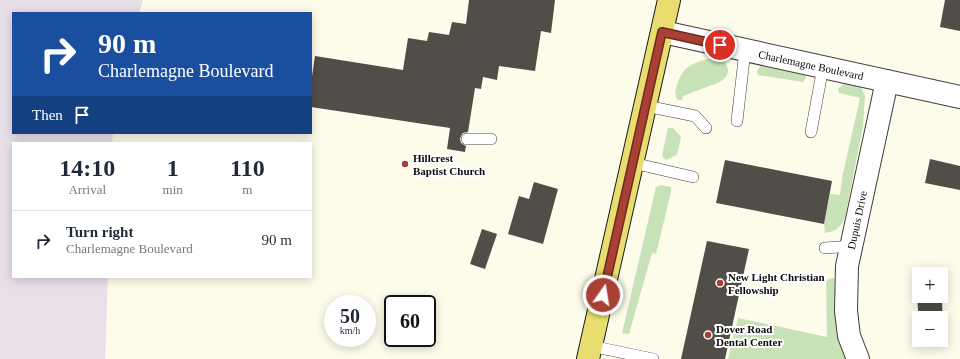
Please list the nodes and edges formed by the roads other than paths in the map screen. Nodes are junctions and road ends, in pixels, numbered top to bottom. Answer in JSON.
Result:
{"nodes":[{"id":1,"x":669,"y":0,"type":"edge"},
{"id":2,"x":662,"y":32,"type":"junction"},
{"id":3,"x":745,"y":50,"type":"junction"},
{"id":4,"x":823,"y":67,"type":"junction"},
{"id":5,"x":887,"y":81,"type":"junction"},
{"id":6,"x":960,"y":97,"type":"edge"},
{"id":7,"x":646,"y":106,"type":"junction"},
{"id":8,"x":737,"y":121,"type":"dead end"},
{"id":9,"x":706,"y":128,"type":"dead end"},
{"id":10,"x":811,"y":132,"type":"dead end"},
{"id":11,"x":467,"y":139,"type":"dead end"},
{"id":12,"x":491,"y":139,"type":"dead end"},
{"id":13,"x":633,"y":163,"type":"junction"},
{"id":14,"x":693,"y":177,"type":"dead end"},
{"id":15,"x":852,"y":246,"type":"junction"},
{"id":16,"x":825,"y":248,"type":"dead end"},
{"id":17,"x":590,"y":352,"type":"edge"},
{"id":18,"x":653,"y":359,"type":"edge"},
{"id":19,"x":858,"y":359,"type":"edge"}],
"edges":[{"from":1,"to":2,"type":"main road"},
{"from":2,"to":3,"type":"street","name":"Charlemagne Boulevard"},
{"from":2,"to":7,"type":"main road"},
{"from":3,"to":4,"type":"street","name":"Charlemagne Boulevard"},
{"from":3,"to":8,"type":"lane"},
{"from":4,"to":5,"type":"street","name":"Charlemagne Boulevard"},
{"from":4,"to":10,"type":"lane"},
{"from":5,"to":6,"type":"street","name":"Charlemagne Boulevard"},
{"from":5,"to":15,"type":"street","name":"Dupuis Drive"},
{"from":7,"to":9,"type":"lane"},
{"from":7,"to":13,"type":"main road"},
{"from":11,"to":12,"type":"lane"},
{"from":13,"to":14,"type":"lane"},
{"from":13,"to":17,"type":"main road"},
{"from":15,"to":16,"type":"lane"},
{"from":15,"to":19,"type":"street","name":"Dupuis Drive"},
{"from":17,"to":18,"type":"lane"}]}
